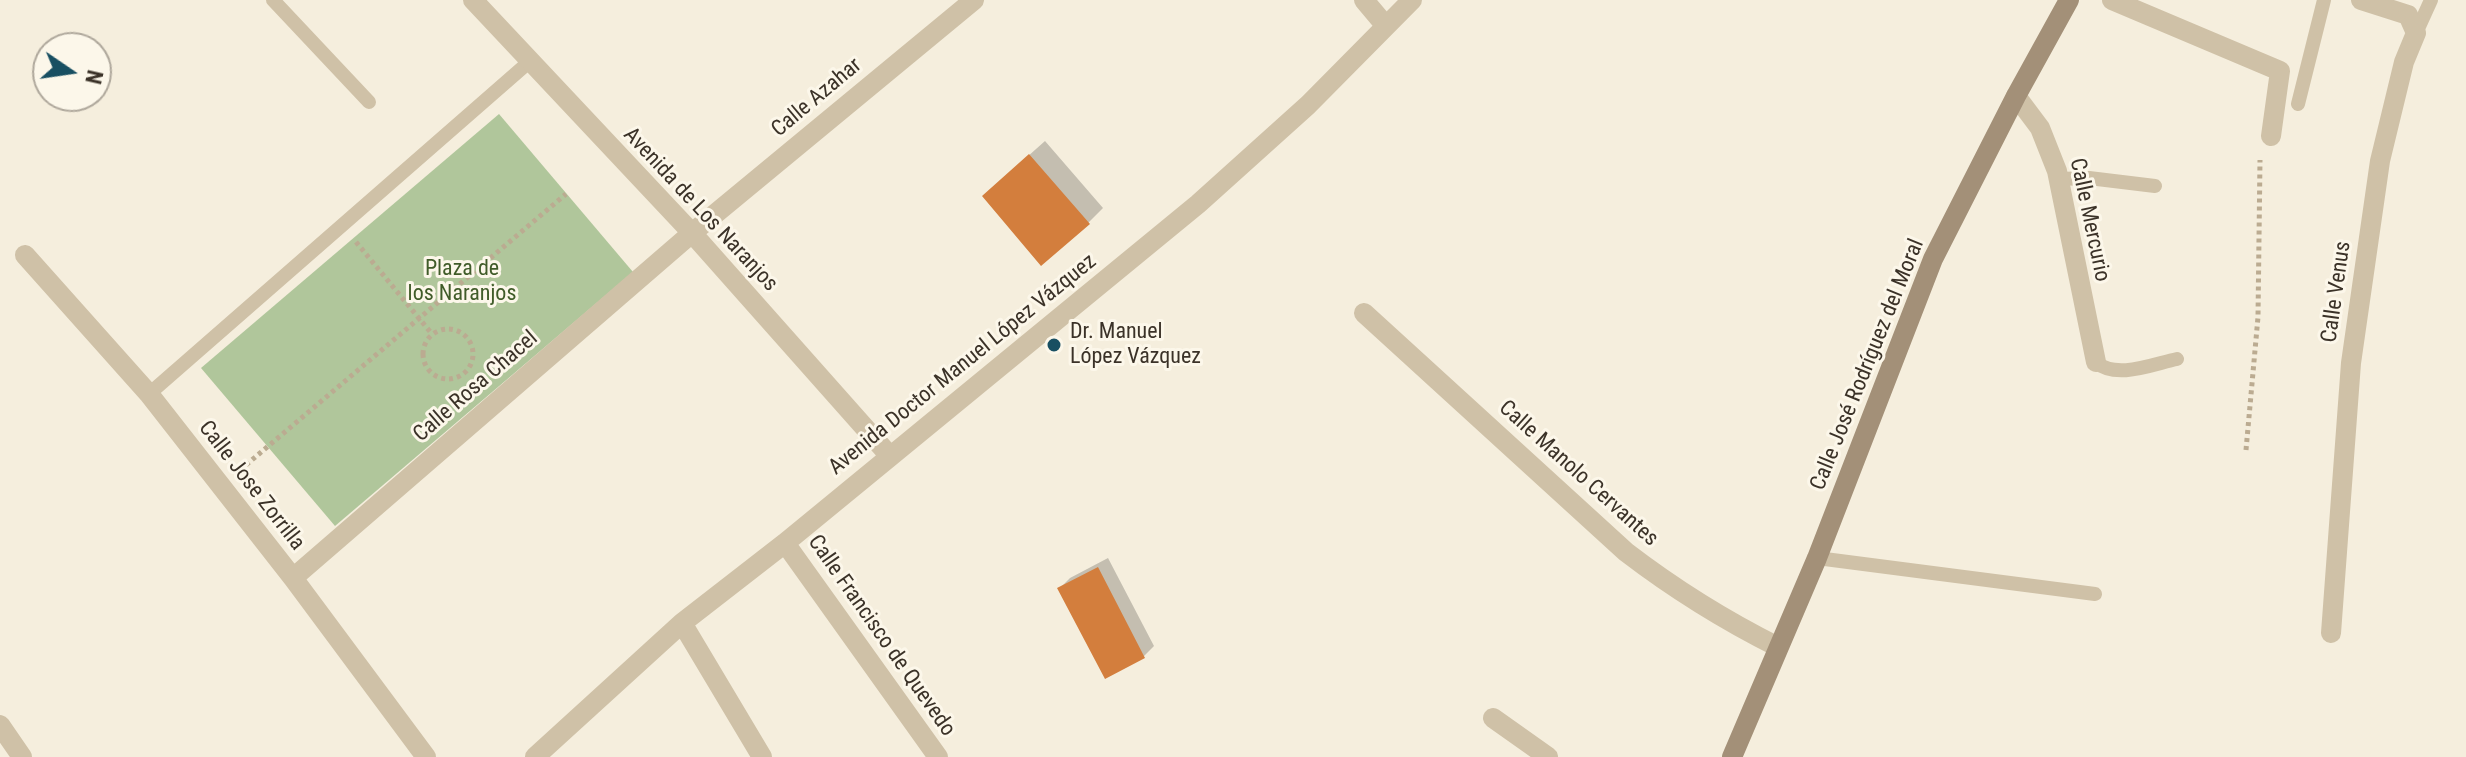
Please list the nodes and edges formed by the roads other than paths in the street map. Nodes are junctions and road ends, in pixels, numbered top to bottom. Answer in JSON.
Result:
{"nodes":[{"id":1,"x":273,"y":0,"type":"edge"},
{"id":2,"x":473,"y":0,"type":"edge"},
{"id":3,"x":974,"y":0,"type":"edge"},
{"id":4,"x":1364,"y":0,"type":"edge"},
{"id":5,"x":1412,"y":0,"type":"edge"},
{"id":6,"x":2069,"y":0,"type":"edge"},
{"id":7,"x":2112,"y":0,"type":"edge"},
{"id":8,"x":2324,"y":0,"type":"edge"},
{"id":9,"x":2361,"y":0,"type":"edge"},
{"id":10,"x":2431,"y":0,"type":"edge"},
{"id":11,"x":1385,"y":25,"type":"junction"},
{"id":12,"x":2416,"y":33,"type":"junction"},
{"id":13,"x":529,"y":62,"type":"junction"},
{"id":14,"x":2016,"y":96,"type":"junction"},
{"id":15,"x":369,"y":102,"type":"dead end"},
{"id":16,"x":2298,"y":104,"type":"dead end"},
{"id":17,"x":2271,"y":136,"type":"road end"},
{"id":18,"x":2059,"y":179,"type":"junction"},
{"id":19,"x":2155,"y":186,"type":"dead end"},
{"id":20,"x":692,"y":233,"type":"junction"},
{"id":21,"x":25,"y":255,"type":"dead end"},
{"id":22,"x":1364,"y":313,"type":"dead end"},
{"id":23,"x":2177,"y":359,"type":"dead end"},
{"id":24,"x":2096,"y":362,"type":"joint"},
{"id":25,"x":149,"y":394,"type":"junction"},
{"id":26,"x":889,"y":455,"type":"junction"},
{"id":27,"x":785,"y":543,"type":"junction"},
{"id":28,"x":1817,"y":558,"type":"junction"},
{"id":29,"x":293,"y":578,"type":"junction"},
{"id":30,"x":2095,"y":594,"type":"dead end"},
{"id":31,"x":682,"y":623,"type":"junction"},
{"id":32,"x":2331,"y":633,"type":"dead end"},
{"id":33,"x":1778,"y":647,"type":"junction"},
{"id":34,"x":1493,"y":718,"type":"dead end"},
{"id":35,"x":0,"y":725,"type":"edge"},
{"id":36,"x":22,"y":757,"type":"edge"},
{"id":37,"x":426,"y":757,"type":"edge"},
{"id":38,"x":535,"y":757,"type":"edge"},
{"id":39,"x":762,"y":757,"type":"edge"},
{"id":40,"x":938,"y":757,"type":"edge"},
{"id":41,"x":1548,"y":757,"type":"edge"},
{"id":42,"x":1732,"y":757,"type":"edge"}],
"edges":[{"from":1,"to":15,"type":"lane"},
{"from":2,"to":13,"type":"street","name":"Avenida de Los Naranjos"},
{"from":3,"to":20,"type":"street","name":"Calle Azahar"},
{"from":4,"to":11,"type":"street"},
{"from":5,"to":11,"type":"street","name":"Avenida Doctor Manuel López Vázquez"},
{"from":6,"to":14,"type":"street","name":"Calle José Rodríguez del Moral"},
{"from":7,"to":17,"type":"street"},
{"from":8,"to":16,"type":"lane"},
{"from":9,"to":12,"type":"street"},
{"from":10,"to":12,"type":"lane"},
{"from":11,"to":26,"type":"street","name":"Avenida Doctor Manuel López Vázquez"},
{"from":12,"to":32,"type":"street","name":"Calle Venus"},
{"from":13,"to":20,"type":"street","name":"Avenida de Los Naranjos"},
{"from":13,"to":25,"type":"lane"},
{"from":14,"to":18,"type":"street","name":"Calle Mercurio"},
{"from":14,"to":28,"type":"street","name":"Calle José Rodríguez del Moral"},
{"from":18,"to":19,"type":"lane"},
{"from":18,"to":24,"type":"street","name":"Calle Mercurio"},
{"from":20,"to":26,"type":"street","name":"Avenida de Los Naranjos"},
{"from":20,"to":29,"type":"street","name":"Calle Rosa Chacel"},
{"from":21,"to":25,"type":"street","name":"Calle Jose Zorrilla"},
{"from":22,"to":33,"type":"street","name":"Calle Manolo Cervantes"},
{"from":23,"to":24,"type":"lane"},
{"from":25,"to":29,"type":"street","name":"Calle Jose Zorrilla"},
{"from":26,"to":27,"type":"street","name":"Avenida Doctor Manuel López Vázquez"},
{"from":27,"to":31,"type":"street","name":"Avenida Doctor Manuel López Vázquez"},
{"from":27,"to":40,"type":"street","name":"Calle Francisco de Quevedo"},
{"from":28,"to":30,"type":"lane"},
{"from":28,"to":33,"type":"street","name":"Calle José Rodríguez del Moral"},
{"from":29,"to":37,"type":"street","name":"Calle Jose Zorrilla"},
{"from":31,"to":38,"type":"street","name":"Avenida Doctor Manuel López Vázquez"},
{"from":31,"to":39,"type":"street"},
{"from":33,"to":42,"type":"street","name":"Calle José Rodríguez del Moral"},
{"from":34,"to":41,"type":"street"},
{"from":35,"to":36,"type":"street"}]}
